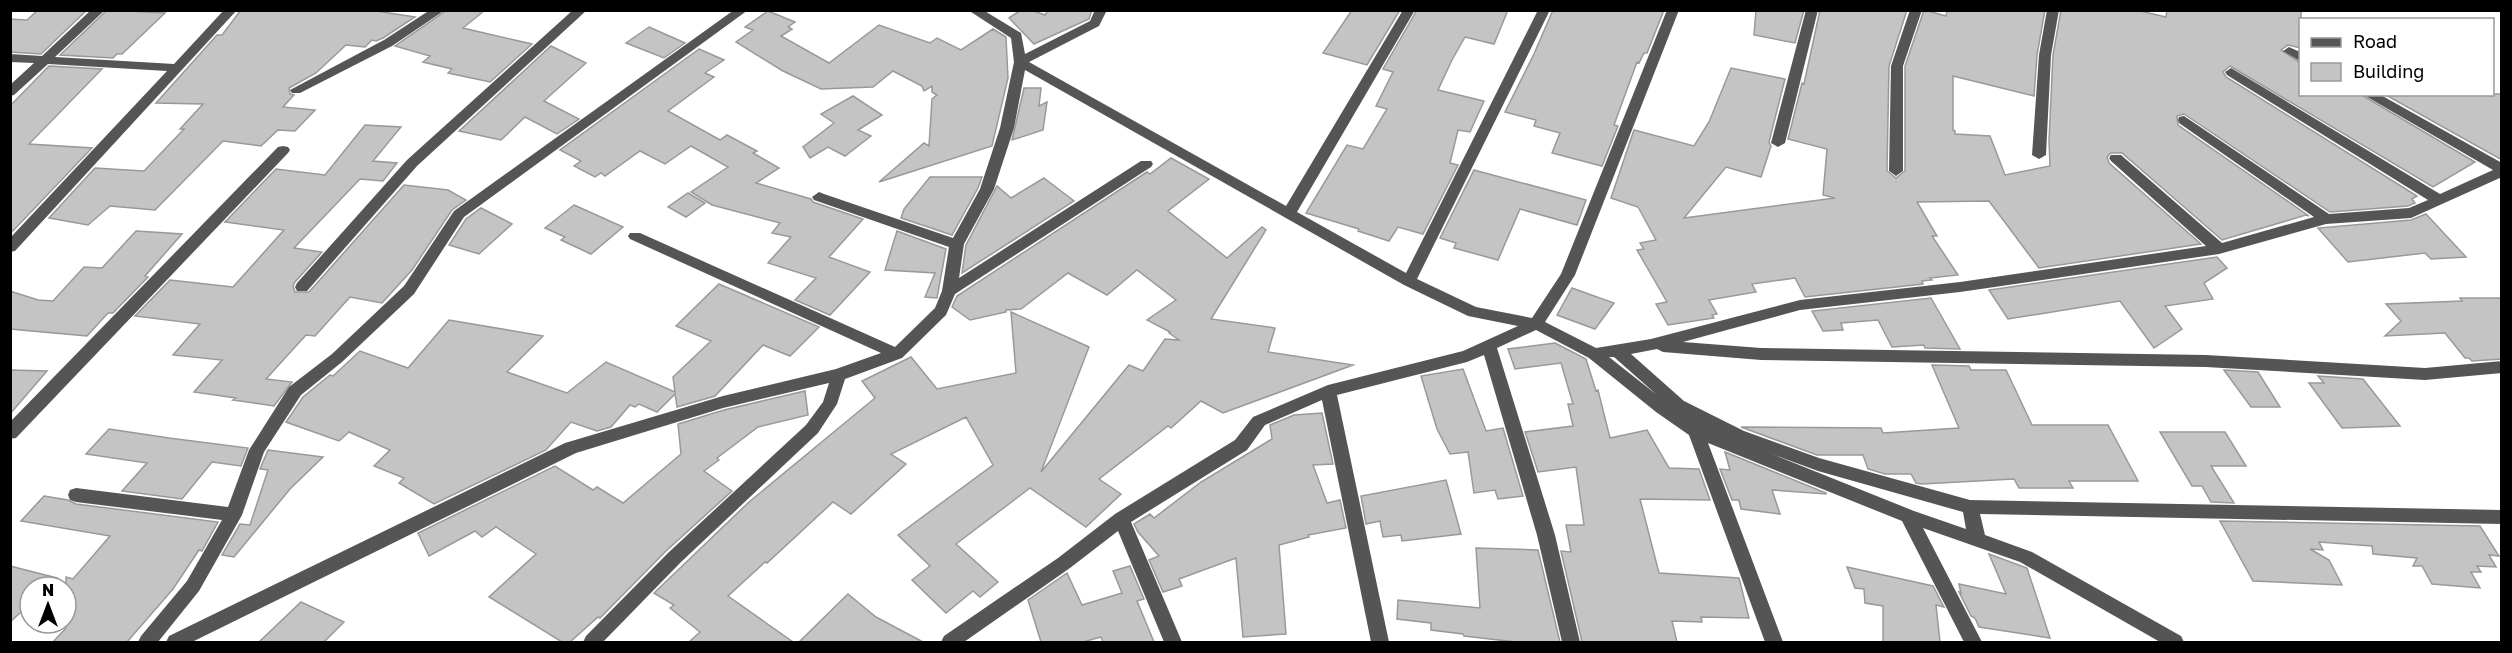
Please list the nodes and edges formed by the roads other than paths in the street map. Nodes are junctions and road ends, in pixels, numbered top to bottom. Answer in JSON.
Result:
{"nodes":[{"id":1,"x":99,"y":10,"type":"edge"},
{"id":2,"x":231,"y":10,"type":"edge"},
{"id":3,"x":439,"y":10,"type":"edge"},
{"id":4,"x":581,"y":10,"type":"edge"},
{"id":5,"x":742,"y":10,"type":"edge"},
{"id":6,"x":974,"y":10,"type":"edge"},
{"id":7,"x":1101,"y":10,"type":"edge"},
{"id":8,"x":1409,"y":10,"type":"edge"},
{"id":9,"x":1544,"y":10,"type":"edge"},
{"id":10,"x":1673,"y":10,"type":"edge"},
{"id":11,"x":1812,"y":10,"type":"edge"},
{"id":12,"x":1916,"y":10,"type":"edge"},
{"id":13,"x":2053,"y":10,"type":"edge"},
{"id":14,"x":2289,"y":51,"type":"dead end"},
{"id":15,"x":2299,"y":56,"type":"edge"},
{"id":16,"x":10,"y":58,"type":"edge"},
{"id":17,"x":45,"y":59,"type":"junction"},
{"id":18,"x":1020,"y":62,"type":"junction"},
{"id":19,"x":177,"y":68,"type":"junction"},
{"id":20,"x":2231,"y":72,"type":"dead end"},
{"id":21,"x":296,"y":90,"type":"dead end"},
{"id":22,"x":10,"y":92,"type":"edge"},
{"id":23,"x":2372,"y":96,"type":"edge"},
{"id":24,"x":2184,"y":120,"type":"dead end"},
{"id":25,"x":1778,"y":143,"type":"dead end"},
{"id":26,"x":283,"y":150,"type":"dead end"},
{"id":27,"x":2039,"y":155,"type":"dead end"},
{"id":28,"x":2115,"y":158,"type":"dead end"},
{"id":29,"x":1146,"y":164,"type":"dead end"},
{"id":30,"x":2502,"y":170,"type":"edge"},
{"id":31,"x":1896,"y":171,"type":"dead end"},
{"id":32,"x":819,"y":197,"type":"dead end"},
{"id":33,"x":2439,"y":200,"type":"junction"},
{"id":34,"x":1289,"y":213,"type":"junction"},
{"id":35,"x":2326,"y":219,"type":"junction"},
{"id":36,"x":635,"y":236,"type":"dead end"},
{"id":37,"x":957,"y":244,"type":"junction"},
{"id":38,"x":10,"y":247,"type":"edge"},
{"id":39,"x":2219,"y":249,"type":"junction"},
{"id":40,"x":1409,"y":281,"type":"junction"},
{"id":41,"x":302,"y":287,"type":"dead end"},
{"id":42,"x":949,"y":291,"type":"junction"},
{"id":43,"x":1536,"y":324,"type":"junction"},
{"id":44,"x":1651,"y":345,"type":"junction"},
{"id":45,"x":1489,"y":346,"type":"junction"},
{"id":46,"x":1617,"y":350,"type":"junction"},
{"id":47,"x":897,"y":354,"type":"junction"},
{"id":48,"x":1594,"y":354,"type":"junction"},
{"id":49,"x":2502,"y":368,"type":"edge"},
{"id":50,"x":838,"y":375,"type":"junction"},
{"id":51,"x":1328,"y":391,"type":"junction"},
{"id":52,"x":1696,"y":431,"type":"junction"},
{"id":53,"x":10,"y":433,"type":"edge"},
{"id":54,"x":76,"y":495,"type":"dead end"},
{"id":55,"x":1970,"y":507,"type":"junction"},
{"id":56,"x":234,"y":515,"type":"junction"},
{"id":57,"x":1908,"y":516,"type":"junction"},
{"id":58,"x":2502,"y":517,"type":"edge"},
{"id":59,"x":1121,"y":519,"type":"junction"},
{"id":60,"x":1977,"y":540,"type":"junction"},
{"id":61,"x":147,"y":642,"type":"edge"},
{"id":62,"x":175,"y":642,"type":"edge"},
{"id":63,"x":592,"y":642,"type":"edge"},
{"id":64,"x":950,"y":642,"type":"edge"},
{"id":65,"x":1173,"y":642,"type":"edge"},
{"id":66,"x":1380,"y":642,"type":"edge"},
{"id":67,"x":1571,"y":642,"type":"edge"},
{"id":68,"x":1774,"y":642,"type":"edge"},
{"id":69,"x":1973,"y":642,"type":"edge"},
{"id":70,"x":2175,"y":642,"type":"edge"}],
"edges":[{"from":1,"to":17,"type":"street"},
{"from":2,"to":19,"type":"street"},
{"from":3,"to":21,"type":"street"},
{"from":4,"to":41,"type":"street"},
{"from":5,"to":56,"type":"street"},
{"from":6,"to":18,"type":"street"},
{"from":7,"to":18,"type":"street"},
{"from":8,"to":34,"type":"street"},
{"from":9,"to":40,"type":"street"},
{"from":10,"to":43,"type":"street"},
{"from":11,"to":25,"type":"street"},
{"from":12,"to":31,"type":"street"},
{"from":13,"to":27,"type":"street"},
{"from":14,"to":15,"type":"street"},
{"from":16,"to":17,"type":"street"},
{"from":17,"to":19,"type":"street"},
{"from":17,"to":22,"type":"street"},
{"from":18,"to":34,"type":"street"},
{"from":18,"to":37,"type":"street"},
{"from":19,"to":38,"type":"street"},
{"from":20,"to":33,"type":"street"},
{"from":23,"to":30,"type":"street"},
{"from":24,"to":35,"type":"street"},
{"from":26,"to":53,"type":"street"},
{"from":28,"to":39,"type":"street"},
{"from":29,"to":42,"type":"street"},
{"from":30,"to":33,"type":"street"},
{"from":32,"to":37,"type":"street"},
{"from":33,"to":35,"type":"street"},
{"from":34,"to":40,"type":"street"},
{"from":35,"to":39,"type":"street"},
{"from":36,"to":47,"type":"street"},
{"from":37,"to":42,"type":"street"},
{"from":39,"to":44,"type":"street"},
{"from":40,"to":43,"type":"street"},
{"from":42,"to":47,"type":"street"},
{"from":43,"to":45,"type":"street"},
{"from":43,"to":48,"type":"street"},
{"from":44,"to":46,"type":"street"},
{"from":44,"to":49,"type":"street"},
{"from":45,"to":51,"type":"street"},
{"from":45,"to":67,"type":"street"},
{"from":46,"to":48,"type":"street"},
{"from":46,"to":55,"type":"street"},
{"from":47,"to":50,"type":"street"},
{"from":48,"to":52,"type":"street"},
{"from":50,"to":62,"type":"street"},
{"from":50,"to":63,"type":"street"},
{"from":51,"to":59,"type":"street"},
{"from":51,"to":66,"type":"street"},
{"from":52,"to":57,"type":"street"},
{"from":52,"to":68,"type":"street"},
{"from":54,"to":56,"type":"street"},
{"from":55,"to":58,"type":"street"},
{"from":55,"to":60,"type":"street"},
{"from":56,"to":61,"type":"street"},
{"from":57,"to":60,"type":"street"},
{"from":57,"to":69,"type":"street"},
{"from":59,"to":64,"type":"street"},
{"from":59,"to":65,"type":"street"},
{"from":60,"to":70,"type":"street"}]}
